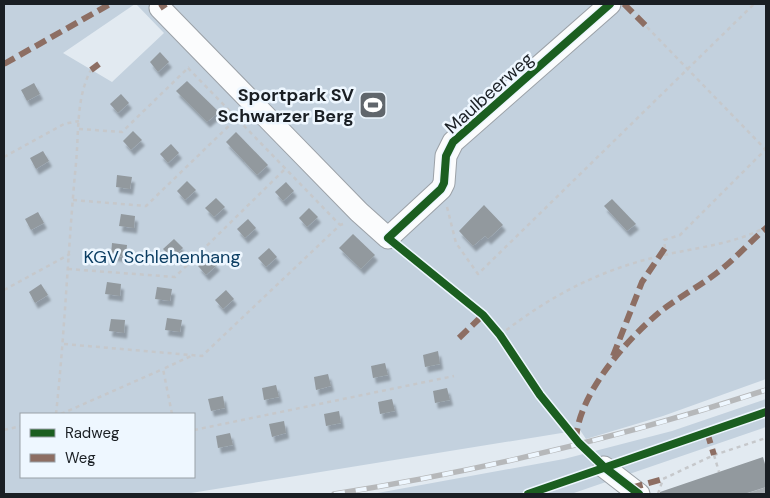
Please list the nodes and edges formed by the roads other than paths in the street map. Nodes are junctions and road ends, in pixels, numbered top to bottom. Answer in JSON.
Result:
{"nodes":[{"id":1,"x":610,"y":4,"type":"edge"},
{"id":2,"x":160,"y":8,"type":"dead end"},
{"id":3,"x":604,"y":467,"type":"dead end"},
{"id":4,"x":639,"y":494,"type":"edge"}],
"edges":[{"from":1,"to":2,"type":"lane","name":"Maulbeerweg"},
{"from":3,"to":4,"type":"lane"}]}
